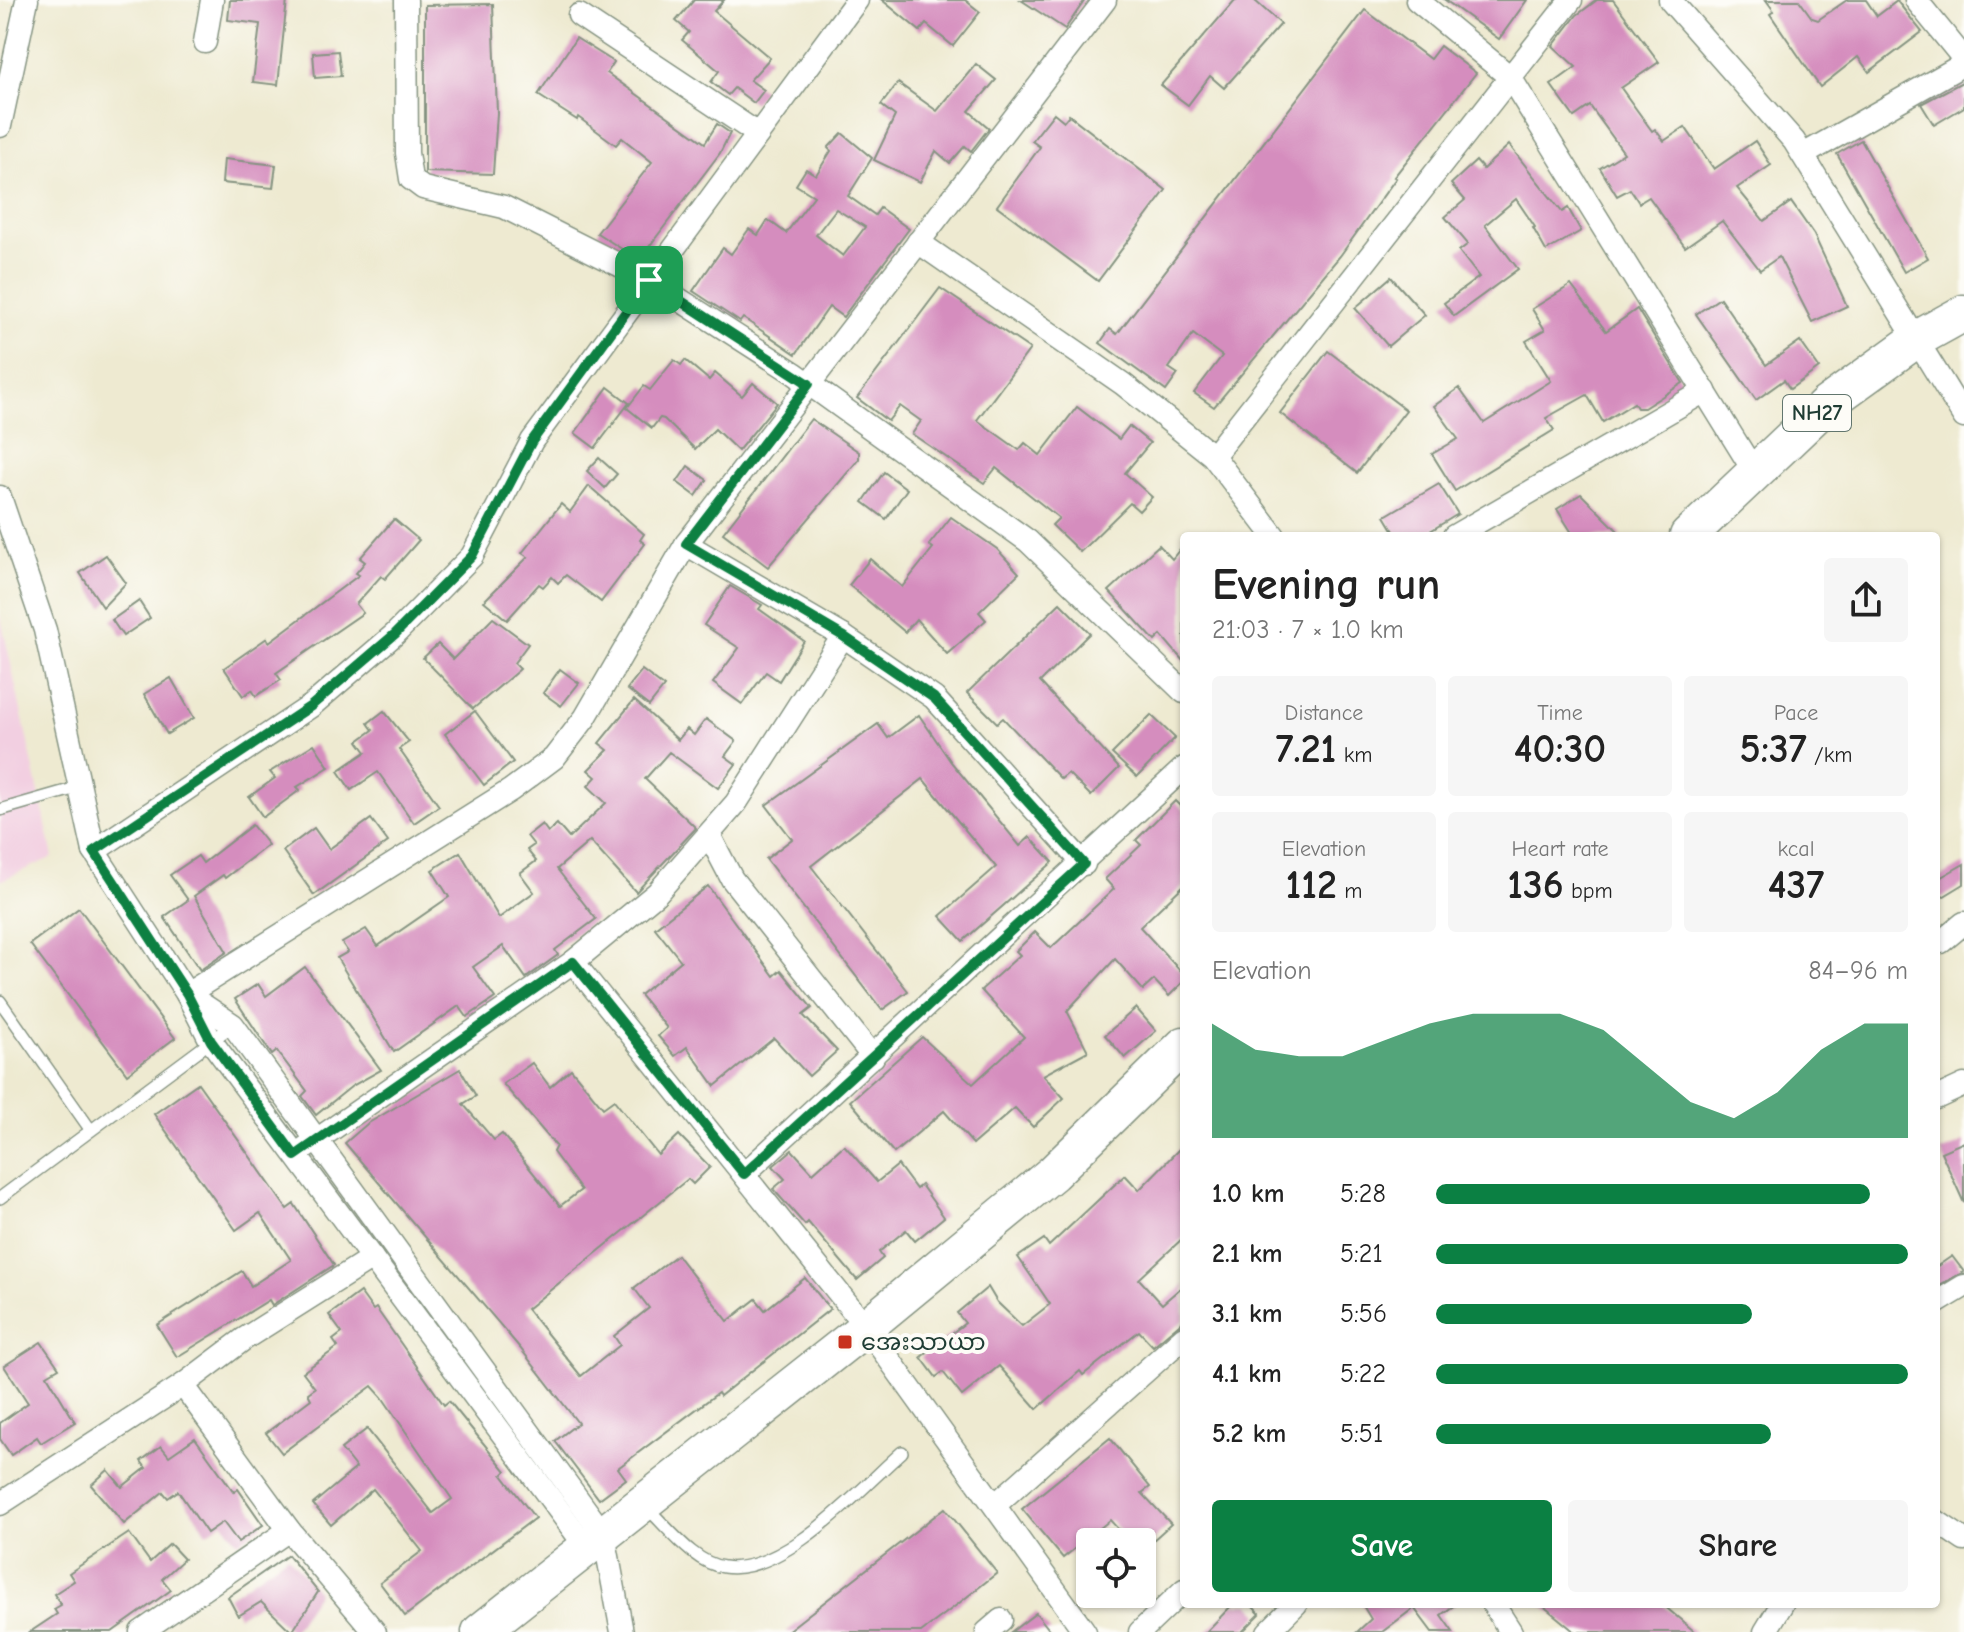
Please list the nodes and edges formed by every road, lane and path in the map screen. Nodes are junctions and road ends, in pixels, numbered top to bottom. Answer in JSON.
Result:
{"nodes":[{"id":1,"x":27,"y":0,"type":"edge"},
{"id":2,"x":212,"y":0,"type":"edge"},
{"id":3,"x":406,"y":0,"type":"edge"},
{"id":4,"x":857,"y":0,"type":"edge"},
{"id":5,"x":1105,"y":0,"type":"edge"},
{"id":6,"x":1417,"y":0,"type":"edge"},
{"id":7,"x":1571,"y":0,"type":"edge"},
{"id":8,"x":1670,"y":0,"type":"edge"},
{"id":9,"x":1916,"y":0,"type":"edge"},
{"id":10,"x":579,"y":15,"type":"dead end"},
{"id":11,"x":205,"y":42,"type":"dead end"},
{"id":12,"x":1964,"y":61,"type":"edge"},
{"id":13,"x":1510,"y":77,"type":"junction"},
{"id":14,"x":0,"y":126,"type":"edge"},
{"id":15,"x":758,"y":134,"type":"junction"},
{"id":16,"x":1803,"y":155,"type":"junction"},
{"id":17,"x":918,"y":242,"type":"junction"},
{"id":18,"x":649,"y":280,"type":"junction"},
{"id":19,"x":1964,"y":313,"type":"edge"},
{"id":20,"x":1917,"y":339,"type":"junction"},
{"id":21,"x":809,"y":384,"type":"junction"},
{"id":22,"x":1705,"y":391,"type":"junction"},
{"id":23,"x":1964,"y":417,"type":"edge"},
{"id":24,"x":1213,"y":456,"type":"junction"},
{"id":25,"x":1755,"y":473,"type":"junction"},
{"id":26,"x":0,"y":497,"type":"edge"},
{"id":27,"x":1271,"y":532,"type":"edge"},
{"id":28,"x":1461,"y":532,"type":"edge"},
{"id":29,"x":1692,"y":532,"type":"edge"},
{"id":30,"x":686,"y":544,"type":"junction"},
{"id":31,"x":843,"y":636,"type":"junction"},
{"id":32,"x":1180,"y":688,"type":"edge"},
{"id":33,"x":1180,"y":772,"type":"edge"},
{"id":34,"x":80,"y":787,"type":"junction"},
{"id":35,"x":0,"y":810,"type":"edge"},
{"id":36,"x":709,"y":835,"type":"junction"},
{"id":37,"x":94,"y":851,"type":"junction"},
{"id":38,"x":1084,"y":864,"type":"junction"},
{"id":39,"x":1964,"y":923,"type":"edge"},
{"id":40,"x":1941,"y":942,"type":"dead end"},
{"id":41,"x":573,"y":962,"type":"junction"},
{"id":42,"x":187,"y":994,"type":"junction"},
{"id":43,"x":0,"y":1001,"type":"edge"},
{"id":44,"x":233,"y":1025,"type":"junction"},
{"id":45,"x":211,"y":1041,"type":"junction"},
{"id":46,"x":1180,"y":1049,"type":"edge"},
{"id":47,"x":873,"y":1057,"type":"junction"},
{"id":48,"x":1964,"y":1085,"type":"edge"},
{"id":49,"x":1940,"y":1096,"type":"edge"},
{"id":50,"x":90,"y":1129,"type":"junction"},
{"id":51,"x":315,"y":1141,"type":"junction"},
{"id":52,"x":295,"y":1156,"type":"junction"},
{"id":53,"x":744,"y":1174,"type":"junction"},
{"id":54,"x":0,"y":1198,"type":"edge"},
{"id":55,"x":372,"y":1258,"type":"junction"},
{"id":56,"x":1964,"y":1286,"type":"edge"},
{"id":57,"x":1940,"y":1301,"type":"edge"},
{"id":58,"x":866,"y":1327,"type":"junction"},
{"id":59,"x":1180,"y":1341,"type":"edge"},
{"id":60,"x":183,"y":1385,"type":"junction"},
{"id":61,"x":902,"y":1452,"type":"dead end"},
{"id":62,"x":0,"y":1504,"type":"edge"},
{"id":63,"x":643,"y":1504,"type":"junction"},
{"id":64,"x":995,"y":1505,"type":"junction"},
{"id":65,"x":1940,"y":1524,"type":"edge"},
{"id":66,"x":289,"y":1530,"type":"junction"},
{"id":67,"x":1964,"y":1540,"type":"edge"},
{"id":68,"x":595,"y":1542,"type":"junction"},
{"id":69,"x":1180,"y":1594,"type":"edge"},
{"id":70,"x":1292,"y":1608,"type":"edge"},
{"id":71,"x":1496,"y":1608,"type":"edge"},
{"id":72,"x":1780,"y":1608,"type":"edge"},
{"id":73,"x":141,"y":1632,"type":"edge"},
{"id":74,"x":375,"y":1632,"type":"edge"},
{"id":75,"x":480,"y":1632,"type":"edge"},
{"id":76,"x":622,"y":1632,"type":"edge"},
{"id":77,"x":1085,"y":1632,"type":"edge"},
{"id":78,"x":1140,"y":1632,"type":"edge"},
{"id":79,"x":1268,"y":1632,"type":"edge"},
{"id":80,"x":1511,"y":1632,"type":"edge"},
{"id":81,"x":1765,"y":1632,"type":"edge"}],
"edges":[{"from":1,"to":14,"type":"street"},
{"from":2,"to":11,"type":"street"},
{"from":3,"to":18,"type":"street"},
{"from":4,"to":15,"type":"street"},
{"from":5,"to":17,"type":"street"},
{"from":6,"to":13,"type":"street"},
{"from":7,"to":13,"type":"street"},
{"from":8,"to":16,"type":"street"},
{"from":9,"to":12,"type":"street"},
{"from":10,"to":15,"type":"street"},
{"from":12,"to":16,"type":"street"},
{"from":13,"to":22,"type":"street"},
{"from":13,"to":24,"type":"street"},
{"from":15,"to":18,"type":"street"},
{"from":16,"to":20,"type":"street"},
{"from":17,"to":21,"type":"street"},
{"from":17,"to":24,"type":"street"},
{"from":18,"to":21,"type":"street"},
{"from":18,"to":37,"type":"street"},
{"from":19,"to":20,"type":"highway","number":"NH27"},
{"from":20,"to":23,"type":"street"},
{"from":20,"to":25,"type":"highway","number":"NH27"},
{"from":21,"to":30,"type":"street"},
{"from":21,"to":32,"type":"street"},
{"from":22,"to":25,"type":"street"},
{"from":22,"to":28,"type":"street"},
{"from":24,"to":27,"type":"street"},
{"from":25,"to":29,"type":"highway","number":"NH27"},
{"from":26,"to":34,"type":"street"},
{"from":30,"to":31,"type":"street"},
{"from":30,"to":42,"type":"street"},
{"from":31,"to":36,"type":"street"},
{"from":31,"to":38,"type":"street"},
{"from":33,"to":38,"type":"street"},
{"from":34,"to":35,"type":"lane"},
{"from":34,"to":37,"type":"street"},
{"from":36,"to":41,"type":"street"},
{"from":36,"to":47,"type":"street"},
{"from":37,"to":42,"type":"street"},
{"from":38,"to":47,"type":"street"},
{"from":39,"to":40,"type":"street"},
{"from":41,"to":51,"type":"street"},
{"from":41,"to":53,"type":"street"},
{"from":42,"to":44,"type":"street"},
{"from":42,"to":45,"type":"street"},
{"from":43,"to":50,"type":"lane"},
{"from":44,"to":45,"type":"lane"},
{"from":44,"to":51,"type":"street"},
{"from":45,"to":50,"type":"lane"},
{"from":45,"to":52,"type":"street"},
{"from":46,"to":58,"type":"highway"},
{"from":47,"to":53,"type":"street"},
{"from":48,"to":49,"type":"street"},
{"from":50,"to":54,"type":"lane"},
{"from":51,"to":52,"type":"street"},
{"from":51,"to":68,"type":"street"},
{"from":52,"to":55,"type":"street"},
{"from":53,"to":58,"type":"street"},
{"from":55,"to":60,"type":"street"},
{"from":55,"to":68,"type":"street"},
{"from":56,"to":57,"type":"street"},
{"from":58,"to":63,"type":"highway"},
{"from":58,"to":64,"type":"street"},
{"from":59,"to":64,"type":"street"},
{"from":60,"to":62,"type":"street"},
{"from":60,"to":66,"type":"street"},
{"from":61,"to":63,"type":"lane"},
{"from":63,"to":68,"type":"highway"},
{"from":64,"to":77,"type":"street"},
{"from":65,"to":67,"type":"street"},
{"from":66,"to":73,"type":"street"},
{"from":66,"to":74,"type":"street"},
{"from":68,"to":75,"type":"highway"},
{"from":68,"to":76,"type":"street"},
{"from":69,"to":78,"type":"street"},
{"from":70,"to":79,"type":"street"},
{"from":71,"to":80,"type":"street"},
{"from":72,"to":81,"type":"street"}]}
